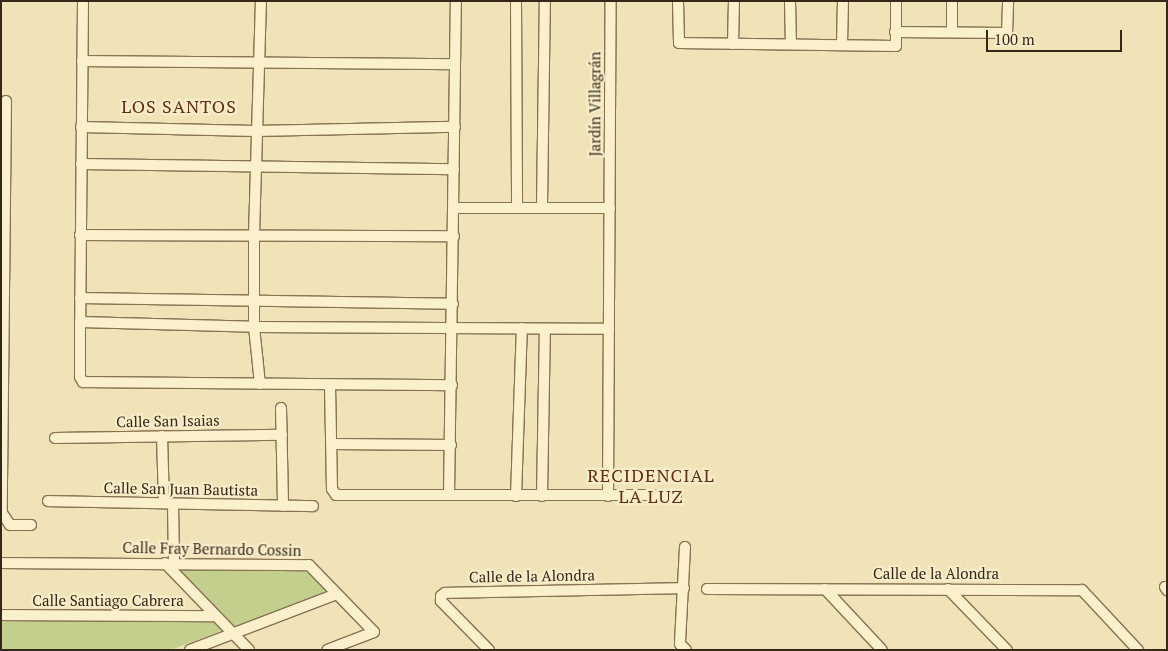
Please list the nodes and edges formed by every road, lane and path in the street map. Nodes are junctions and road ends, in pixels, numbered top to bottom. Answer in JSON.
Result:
{"nodes":[{"id":1,"x":83,"y":1,"type":"edge"},
{"id":2,"x":261,"y":1,"type":"edge"},
{"id":3,"x":456,"y":1,"type":"edge"},
{"id":4,"x":516,"y":1,"type":"edge"},
{"id":5,"x":545,"y":1,"type":"edge"},
{"id":6,"x":611,"y":1,"type":"edge"},
{"id":7,"x":678,"y":1,"type":"edge"},
{"id":8,"x":734,"y":1,"type":"edge"},
{"id":9,"x":790,"y":1,"type":"edge"},
{"id":10,"x":843,"y":1,"type":"edge"},
{"id":11,"x":896,"y":1,"type":"edge"},
{"id":12,"x":952,"y":1,"type":"edge"},
{"id":13,"x":1008,"y":1,"type":"edge"},
{"id":14,"x":895,"y":32,"type":"junction"},
{"id":15,"x":952,"y":32,"type":"junction"},
{"id":16,"x":733,"y":44,"type":"junction"},
{"id":17,"x":791,"y":44,"type":"junction"},
{"id":18,"x":842,"y":44,"type":"junction"},
{"id":19,"x":82,"y":61,"type":"junction"},
{"id":20,"x":260,"y":62,"type":"junction"},
{"id":21,"x":455,"y":64,"type":"junction"},
{"id":22,"x":6,"y":102,"type":"dead end"},
{"id":23,"x":81,"y":126,"type":"junction"},
{"id":24,"x":455,"y":127,"type":"junction"},
{"id":25,"x":256,"y":131,"type":"junction"},
{"id":26,"x":4,"y":134,"type":"edge"},
{"id":27,"x":81,"y":164,"type":"junction"},
{"id":28,"x":256,"y":166,"type":"junction"},
{"id":29,"x":454,"y":169,"type":"junction"},
{"id":30,"x":517,"y":206,"type":"junction"},
{"id":31,"x":542,"y":206,"type":"junction"},
{"id":32,"x":454,"y":208,"type":"junction"},
{"id":33,"x":610,"y":208,"type":"junction"},
{"id":34,"x":80,"y":235,"type":"junction"},
{"id":35,"x":254,"y":235,"type":"junction"},
{"id":36,"x":454,"y":236,"type":"junction"},
{"id":37,"x":80,"y":298,"type":"junction"},
{"id":38,"x":254,"y":301,"type":"junction"},
{"id":39,"x":453,"y":304,"type":"junction"},
{"id":40,"x":80,"y":322,"type":"junction"},
{"id":41,"x":254,"y":327,"type":"junction"},
{"id":42,"x":454,"y":328,"type":"junction"},
{"id":43,"x":522,"y":328,"type":"junction"},
{"id":44,"x":545,"y":329,"type":"junction"},
{"id":45,"x":609,"y":329,"type":"junction"},
{"id":46,"x":260,"y":384,"type":"junction"},
{"id":47,"x":330,"y":385,"type":"junction"},
{"id":48,"x":452,"y":386,"type":"junction"},
{"id":49,"x":2,"y":392,"type":"edge"},
{"id":50,"x":281,"y":408,"type":"dead end"},
{"id":51,"x":282,"y":435,"type":"junction"},
{"id":52,"x":162,"y":436,"type":"junction"},
{"id":53,"x":55,"y":438,"type":"dead end"},
{"id":54,"x":332,"y":444,"type":"junction"},
{"id":55,"x":450,"y":445,"type":"junction"},
{"id":56,"x":676,"y":495,"type":"dead end"},
{"id":57,"x":449,"y":496,"type":"junction"},
{"id":58,"x":516,"y":496,"type":"junction"},
{"id":59,"x":542,"y":496,"type":"junction"},
{"id":60,"x":608,"y":496,"type":"junction"},
{"id":61,"x":48,"y":501,"type":"dead end"},
{"id":62,"x":168,"y":503,"type":"junction"},
{"id":63,"x":283,"y":506,"type":"junction"},
{"id":64,"x":313,"y":506,"type":"dead end"},
{"id":65,"x":31,"y":525,"type":"dead end"},
{"id":66,"x":685,"y":547,"type":"dead end"},
{"id":67,"x":1,"y":563,"type":"edge"},
{"id":68,"x":169,"y":564,"type":"junction"},
{"id":69,"x":684,"y":588,"type":"junction"},
{"id":70,"x":707,"y":589,"type":"dead end"},
{"id":71,"x":825,"y":589,"type":"junction"},
{"id":72,"x":948,"y":590,"type":"junction"},
{"id":73,"x":337,"y":594,"type":"junction"},
{"id":74,"x":1,"y":615,"type":"edge"},
{"id":75,"x":216,"y":616,"type":"junction"},
{"id":76,"x":233,"y":633,"type":"junction"},
{"id":77,"x":190,"y":650,"type":"edge"},
{"id":78,"x":249,"y":650,"type":"edge"},
{"id":79,"x":326,"y":650,"type":"edge"},
{"id":80,"x":490,"y":650,"type":"edge"},
{"id":81,"x":686,"y":650,"type":"edge"},
{"id":82,"x":882,"y":650,"type":"edge"},
{"id":83,"x":1007,"y":650,"type":"edge"},
{"id":84,"x":1138,"y":650,"type":"edge"}],
"edges":[{"from":1,"to":19,"type":"street"},
{"from":2,"to":20,"type":"street"},
{"from":3,"to":21,"type":"street"},
{"from":4,"to":30,"type":"street"},
{"from":5,"to":31,"type":"street"},
{"from":6,"to":33,"type":"street","name":"Jardín Villagrán"},
{"from":7,"to":16,"type":"street"},
{"from":8,"to":16,"type":"street"},
{"from":9,"to":17,"type":"street"},
{"from":10,"to":18,"type":"street"},
{"from":11,"to":14,"type":"street"},
{"from":12,"to":15,"type":"street"},
{"from":13,"to":15,"type":"street"},
{"from":14,"to":15,"type":"street"},
{"from":14,"to":18,"type":"street"},
{"from":16,"to":17,"type":"street"},
{"from":17,"to":18,"type":"street"},
{"from":19,"to":20,"type":"street"},
{"from":19,"to":23,"type":"street"},
{"from":20,"to":21,"type":"street"},
{"from":20,"to":25,"type":"street"},
{"from":21,"to":24,"type":"street"},
{"from":22,"to":26,"type":"street"},
{"from":23,"to":25,"type":"street"},
{"from":23,"to":27,"type":"street"},
{"from":24,"to":25,"type":"street"},
{"from":24,"to":29,"type":"street"},
{"from":25,"to":28,"type":"street"},
{"from":26,"to":49,"type":"street"},
{"from":27,"to":28,"type":"street"},
{"from":27,"to":34,"type":"street"},
{"from":28,"to":29,"type":"street"},
{"from":28,"to":35,"type":"street"},
{"from":29,"to":32,"type":"street"},
{"from":30,"to":31,"type":"street"},
{"from":30,"to":32,"type":"street"},
{"from":31,"to":33,"type":"street"},
{"from":32,"to":36,"type":"street"},
{"from":33,"to":45,"type":"street","name":"Jardín Villagrán"},
{"from":34,"to":35,"type":"street"},
{"from":34,"to":37,"type":"street"},
{"from":35,"to":36,"type":"street"},
{"from":35,"to":38,"type":"street"},
{"from":36,"to":39,"type":"street"},
{"from":37,"to":38,"type":"street"},
{"from":37,"to":40,"type":"street"},
{"from":38,"to":39,"type":"street"},
{"from":38,"to":41,"type":"street"},
{"from":39,"to":42,"type":"street"},
{"from":40,"to":41,"type":"street"},
{"from":40,"to":46,"type":"street"},
{"from":41,"to":42,"type":"street"},
{"from":41,"to":46,"type":"street"},
{"from":42,"to":43,"type":"street"},
{"from":42,"to":48,"type":"street"},
{"from":43,"to":44,"type":"street"},
{"from":43,"to":58,"type":"street"},
{"from":44,"to":45,"type":"street"},
{"from":44,"to":59,"type":"street"},
{"from":45,"to":60,"type":"street","name":"Jardín Villagrán"},
{"from":46,"to":47,"type":"street"},
{"from":47,"to":48,"type":"street"},
{"from":47,"to":54,"type":"street"},
{"from":48,"to":55,"type":"street"},
{"from":49,"to":65,"type":"street"},
{"from":50,"to":51,"type":"street"},
{"from":51,"to":52,"type":"street","name":"Calle San Isaias"},
{"from":51,"to":63,"type":"street"},
{"from":52,"to":53,"type":"street","name":"Calle San Isaias"},
{"from":52,"to":62,"type":"street"},
{"from":54,"to":55,"type":"street"},
{"from":54,"to":57,"type":"street"},
{"from":55,"to":57,"type":"street"},
{"from":56,"to":60,"type":"street"},
{"from":57,"to":58,"type":"street"},
{"from":58,"to":59,"type":"street"},
{"from":59,"to":60,"type":"street"},
{"from":61,"to":62,"type":"street","name":"Calle San Juan Bautista"},
{"from":62,"to":63,"type":"street","name":"Calle San Juan Bautista"},
{"from":62,"to":68,"type":"street"},
{"from":63,"to":64,"type":"street","name":"Calle San Juan Bautista"},
{"from":66,"to":69,"type":"street"},
{"from":67,"to":68,"type":"street","name":"Calle Fray Bernardo Cossin"},
{"from":68,"to":73,"type":"street","name":"Calle Fray Bernardo Cossin"},
{"from":68,"to":75,"type":"street"},
{"from":69,"to":80,"type":"street","name":"Calle de la Alondra"},
{"from":69,"to":81,"type":"street"},
{"from":70,"to":71,"type":"street","name":"Calle de la Alondra"},
{"from":71,"to":72,"type":"street","name":"Calle de la Alondra"},
{"from":71,"to":82,"type":"street"},
{"from":72,"to":83,"type":"street"},
{"from":72,"to":84,"type":"street","name":"Calle de la Alondra"},
{"from":73,"to":76,"type":"street"},
{"from":73,"to":79,"type":"street","name":"Calle Fray Bernardo Cossin"},
{"from":74,"to":75,"type":"street","name":"Calle Santiago Cabrera"},
{"from":75,"to":76,"type":"street"},
{"from":76,"to":77,"type":"street"},
{"from":76,"to":78,"type":"street"}]}
